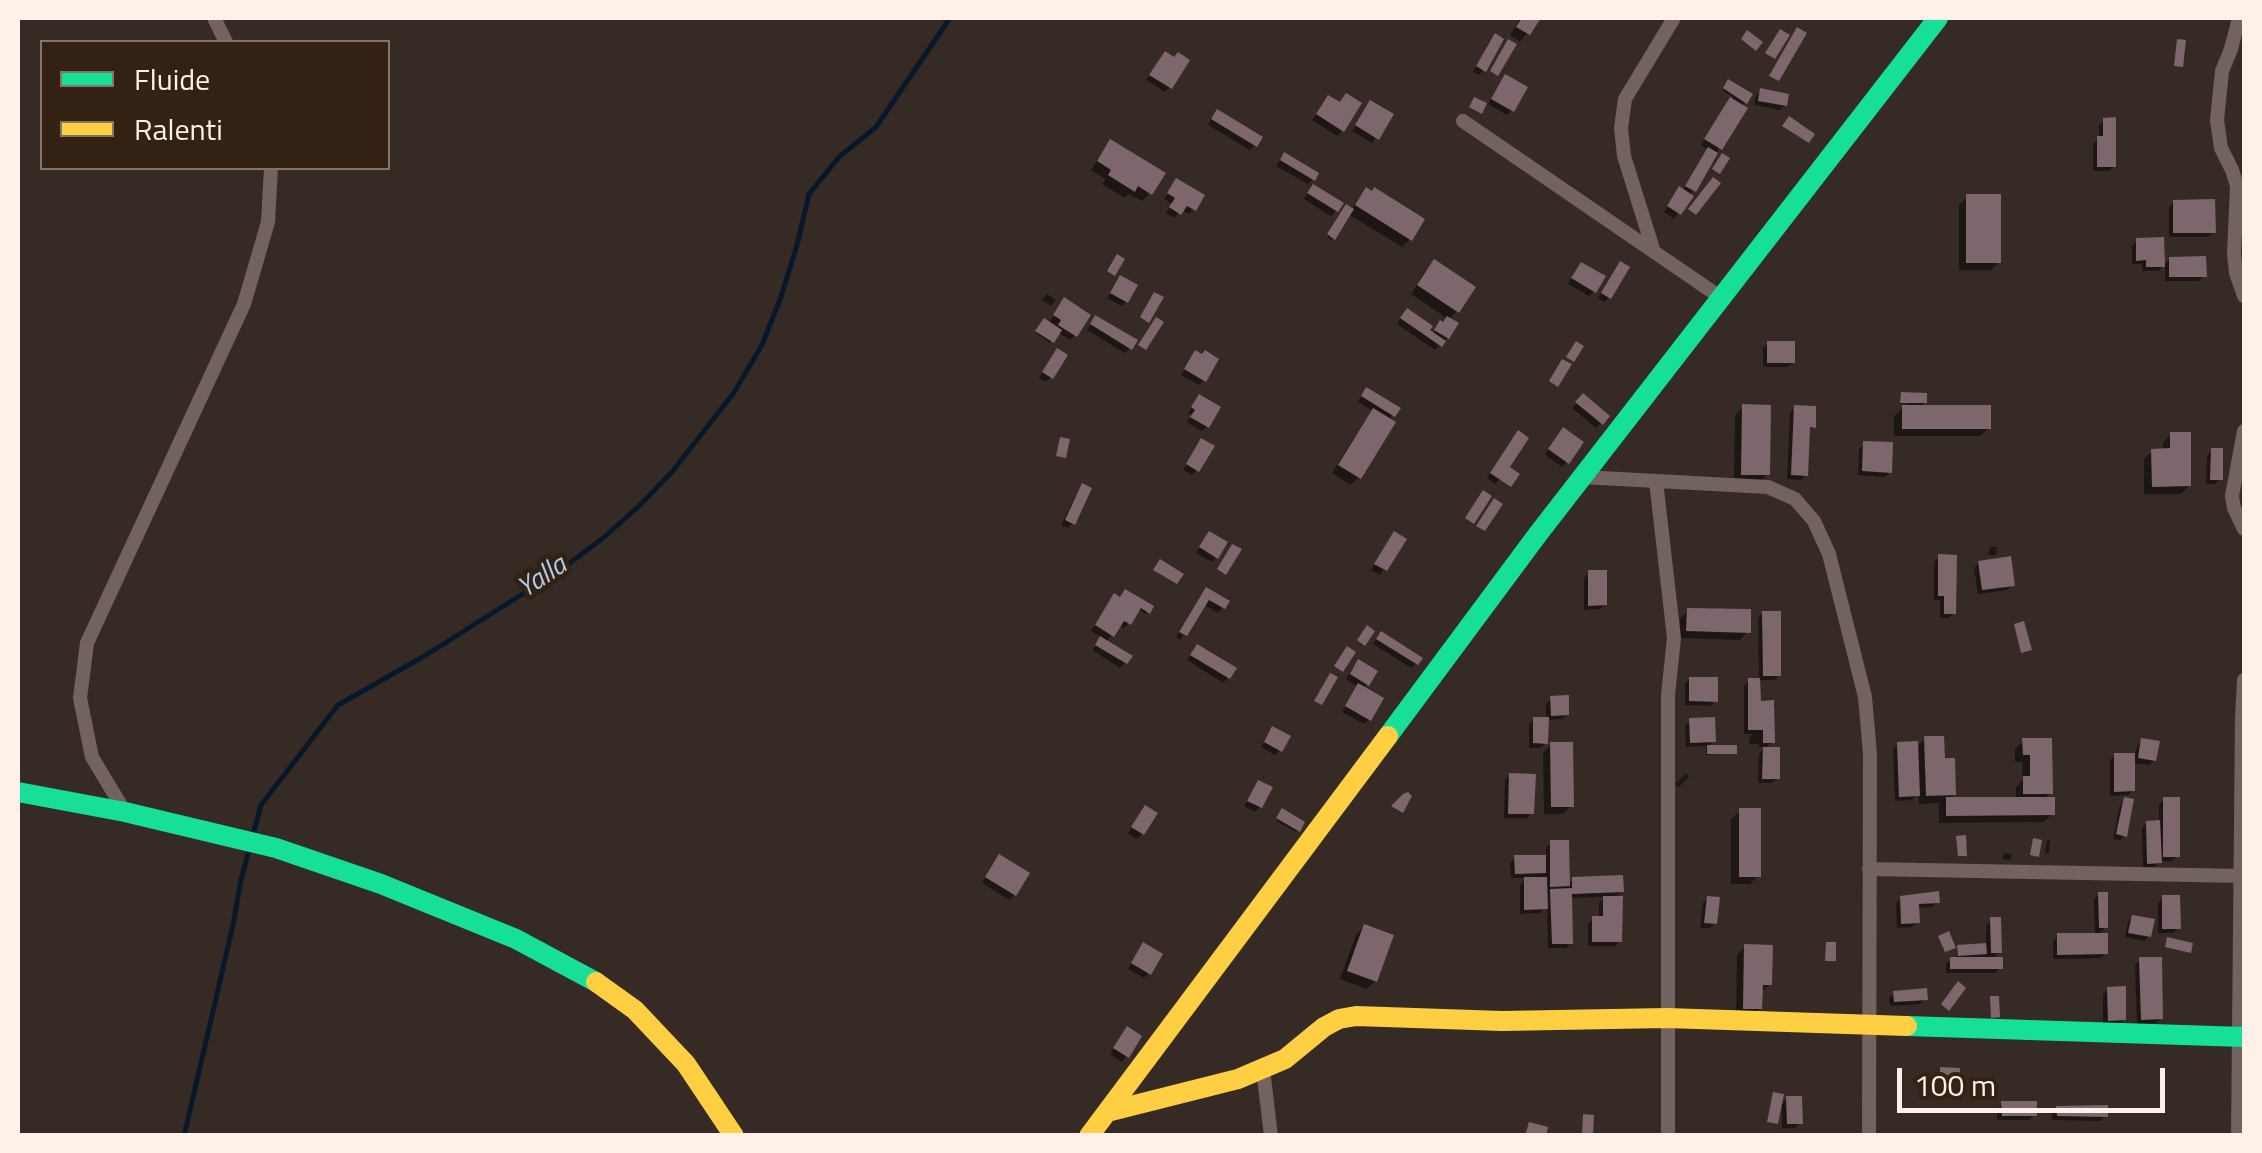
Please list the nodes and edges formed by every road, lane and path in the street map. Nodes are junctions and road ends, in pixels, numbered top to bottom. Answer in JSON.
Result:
{"nodes":[{"id":1,"x":1674,"y":18,"type":"edge"},
{"id":2,"x":1938,"y":18,"type":"edge"},
{"id":3,"x":2239,"y":18,"type":"edge"},
{"id":4,"x":1463,"y":120,"type":"dead end"},
{"id":5,"x":271,"y":170,"type":"edge"},
{"id":6,"x":1655,"y":252,"type":"junction"},
{"id":7,"x":2244,"y":296,"type":"edge"},
{"id":8,"x":1720,"y":298,"type":"junction"},
{"id":9,"x":2244,"y":431,"type":"edge"},
{"id":10,"x":1582,"y":477,"type":"junction"},
{"id":11,"x":1656,"y":481,"type":"junction"},
{"id":12,"x":2243,"y":523,"type":"edge"},
{"id":13,"x":2244,"y":680,"type":"edge"},
{"id":14,"x":2243,"y":718,"type":"edge"},
{"id":15,"x":18,"y":792,"type":"edge"},
{"id":16,"x":125,"y":812,"type":"junction"},
{"id":17,"x":1869,"y":869,"type":"junction"},
{"id":18,"x":2242,"y":876,"type":"edge"},
{"id":19,"x":1667,"y":1018,"type":"junction"},
{"id":20,"x":1869,"y":1025,"type":"junction"},
{"id":21,"x":2241,"y":1037,"type":"edge"},
{"id":22,"x":1264,"y":1070,"type":"junction"},
{"id":23,"x":1107,"y":1112,"type":"junction"},
{"id":24,"x":734,"y":1136,"type":"edge"},
{"id":25,"x":1089,"y":1136,"type":"edge"},
{"id":26,"x":1272,"y":1136,"type":"edge"},
{"id":27,"x":1668,"y":1136,"type":"edge"},
{"id":28,"x":1869,"y":1136,"type":"edge"},
{"id":29,"x":2238,"y":1136,"type":"edge"}],
"edges":[{"from":1,"to":6,"type":"street"},
{"from":2,"to":8,"type":"street"},
{"from":3,"to":7,"type":"street"},
{"from":4,"to":6,"type":"street"},
{"from":5,"to":16,"type":"street"},
{"from":6,"to":8,"type":"street"},
{"from":8,"to":10,"type":"street"},
{"from":9,"to":12,"type":"street"},
{"from":10,"to":11,"type":"street"},
{"from":10,"to":23,"type":"street"},
{"from":11,"to":17,"type":"street"},
{"from":11,"to":19,"type":"street"},
{"from":13,"to":14,"type":"street"},
{"from":14,"to":18,"type":"street"},
{"from":15,"to":16,"type":"street"},
{"from":16,"to":24,"type":"street"},
{"from":17,"to":18,"type":"street"},
{"from":17,"to":20,"type":"street"},
{"from":18,"to":21,"type":"street"},
{"from":19,"to":20,"type":"street"},
{"from":19,"to":22,"type":"street"},
{"from":19,"to":27,"type":"street"},
{"from":20,"to":21,"type":"street"},
{"from":20,"to":28,"type":"street"},
{"from":21,"to":29,"type":"street"},
{"from":22,"to":23,"type":"street"},
{"from":22,"to":26,"type":"street"},
{"from":23,"to":25,"type":"street"}]}
